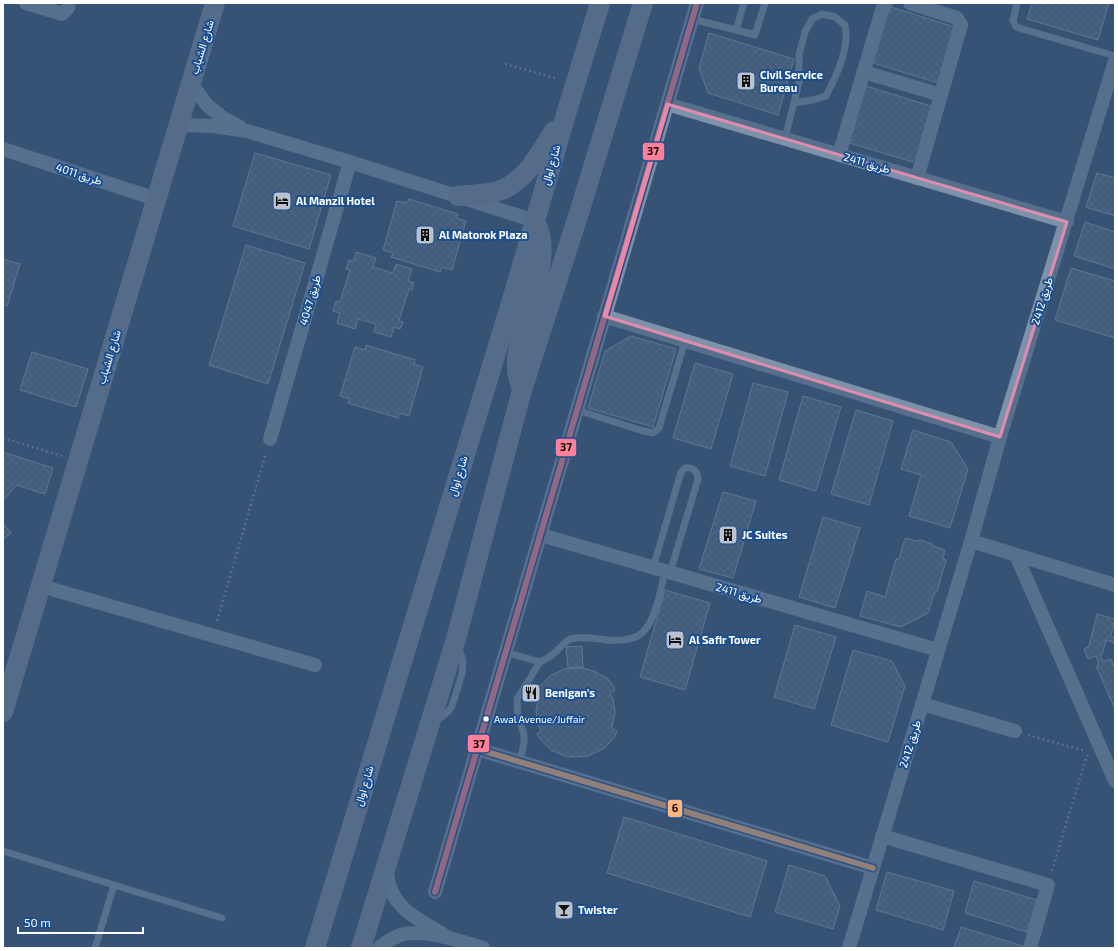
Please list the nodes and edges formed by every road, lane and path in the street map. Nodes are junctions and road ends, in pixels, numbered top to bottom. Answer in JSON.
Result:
{"nodes":[{"id":1,"x":26,"y":3,"type":"edge"},
{"id":2,"x":69,"y":3,"type":"edge"},
{"id":3,"x":215,"y":3,"type":"edge"},
{"id":4,"x":600,"y":3,"type":"edge"},
{"id":5,"x":643,"y":3,"type":"edge"},
{"id":6,"x":697,"y":3,"type":"edge"},
{"id":7,"x":744,"y":3,"type":"edge"},
{"id":8,"x":765,"y":3,"type":"edge"},
{"id":9,"x":886,"y":3,"type":"edge"},
{"id":10,"x":910,"y":3,"type":"edge"},
{"id":11,"x":1017,"y":3,"type":"edge"},
{"id":12,"x":692,"y":19,"type":"junction"},
{"id":13,"x":736,"y":30,"type":"junction"},
{"id":14,"x":1115,"y":56,"type":"edge"},
{"id":15,"x":1115,"y":61,"type":"edge"},
{"id":16,"x":504,"y":64,"type":"dead end"},
{"id":17,"x":864,"y":72,"type":"junction"},
{"id":18,"x":191,"y":82,"type":"junction"},
{"id":19,"x":575,"y":83,"type":"junction"},
{"id":20,"x":941,"y":95,"type":"junction"},
{"id":21,"x":794,"y":103,"type":"junction"},
{"id":22,"x":667,"y":104,"type":"junction"},
{"id":23,"x":567,"y":111,"type":"junction"},
{"id":24,"x":178,"y":125,"type":"junction"},
{"id":25,"x":247,"y":131,"type":"junction"},
{"id":26,"x":785,"y":139,"type":"junction"},
{"id":27,"x":3,"y":149,"type":"edge"},
{"id":28,"x":839,"y":155,"type":"junction"},
{"id":29,"x":350,"y":162,"type":"junction"},
{"id":30,"x":917,"y":178,"type":"junction"},
{"id":31,"x":458,"y":196,"type":"junction"},
{"id":32,"x":156,"y":199,"type":"junction"},
{"id":33,"x":535,"y":221,"type":"junction"},
{"id":34,"x":1067,"y":222,"type":"junction"},
{"id":35,"x":604,"y":316,"type":"junction"},
{"id":36,"x":685,"y":341,"type":"junction"},
{"id":37,"x":522,"y":390,"type":"junction"},
{"id":38,"x":577,"y":410,"type":"junction"},
{"id":39,"x":1000,"y":437,"type":"junction"},
{"id":40,"x":3,"y":438,"type":"edge"},
{"id":41,"x":270,"y":439,"type":"joint"},
{"id":42,"x":78,"y":460,"type":"junction"},
{"id":43,"x":541,"y":535,"type":"junction"},
{"id":44,"x":971,"y":541,"type":"junction"},
{"id":45,"x":1016,"y":555,"type":"junction"},
{"id":46,"x":663,"y":571,"type":"junction"},
{"id":47,"x":1115,"y":585,"type":"edge"},
{"id":48,"x":40,"y":586,"type":"junction"},
{"id":49,"x":213,"y":635,"type":"junction"},
{"id":50,"x":938,"y":650,"type":"junction"},
{"id":51,"x":505,"y":652,"type":"junction"},
{"id":52,"x":540,"y":662,"type":"junction"},
{"id":53,"x":315,"y":664,"type":"dead end"},
{"id":54,"x":6,"y":690,"type":"edge"},
{"id":55,"x":922,"y":704,"type":"junction"},
{"id":56,"x":3,"y":712,"type":"edge"},
{"id":57,"x":1014,"y":731,"type":"joint"},
{"id":58,"x":477,"y":749,"type":"junction"},
{"id":59,"x":520,"y":762,"type":"junction"},
{"id":60,"x":1115,"y":782,"type":"edge"},
{"id":61,"x":882,"y":836,"type":"junction"},
{"id":62,"x":3,"y":851,"type":"edge"},
{"id":63,"x":386,"y":868,"type":"junction"},
{"id":64,"x":873,"y":868,"type":"junction"},
{"id":65,"x":114,"y":885,"type":"junction"},
{"id":66,"x":1048,"y":885,"type":"junction"},
{"id":67,"x":435,"y":892,"type":"dead end"},
{"id":68,"x":222,"y":918,"type":"dead end"},
{"id":69,"x":448,"y":937,"type":"junction"},
{"id":70,"x":95,"y":948,"type":"edge"},
{"id":71,"x":315,"y":948,"type":"edge"},
{"id":72,"x":361,"y":948,"type":"edge"},
{"id":73,"x":379,"y":948,"type":"edge"},
{"id":74,"x":483,"y":948,"type":"edge"},
{"id":75,"x":849,"y":948,"type":"edge"},
{"id":76,"x":1030,"y":948,"type":"edge"}],
"edges":[{"from":1,"to":2,"type":"street"},
{"from":3,"to":18,"type":"main road","name":"شارع الشباب"},
{"from":4,"to":19,"type":"main road","name":"شارع اوال"},
{"from":5,"to":37,"type":"main road"},
{"from":6,"to":12,"type":"street"},
{"from":7,"to":13,"type":"lane"},
{"from":8,"to":13,"type":"lane"},
{"from":9,"to":17,"type":"street"},
{"from":10,"to":20,"type":"street"},
{"from":11,"to":14,"type":"lane"},
{"from":12,"to":13,"type":"lane"},
{"from":12,"to":22,"type":"street"},
{"from":15,"to":34,"type":"street","name":"طريق 2412"},
{"from":16,"to":19,"type":"path"},
{"from":17,"to":20,"type":"street"},
{"from":17,"to":28,"type":"street"},
{"from":18,"to":24,"type":"main road","name":"شارع الشباب"},
{"from":18,"to":25,"type":"street"},
{"from":19,"to":23,"type":"main road","name":"شارع اوال"},
{"from":20,"to":30,"type":"street"},
{"from":21,"to":21,"type":"lane"},
{"from":21,"to":26,"type":"lane"},
{"from":22,"to":26,"type":"street","name":"طريق 2411"},
{"from":22,"to":35,"type":"street"},
{"from":23,"to":31,"type":"main road"},
{"from":23,"to":33,"type":"main road","name":"شارع اوال"},
{"from":24,"to":25,"type":"street"},
{"from":24,"to":32,"type":"main road","name":"شارع الشباب"},
{"from":25,"to":29,"type":"street"},
{"from":26,"to":28,"type":"street","name":"طريق 2411"},
{"from":27,"to":32,"type":"street","name":"طريق 4011"},
{"from":28,"to":30,"type":"street","name":"طريق 2411"},
{"from":29,"to":31,"type":"street"},
{"from":29,"to":41,"type":"street","name":"طريق 4047"},
{"from":30,"to":34,"type":"street","name":"طريق 2411"},
{"from":31,"to":33,"type":"street"},
{"from":32,"to":42,"type":"main road","name":"شارع الشباب"},
{"from":33,"to":37,"type":"main road"},
{"from":33,"to":71,"type":"main road","name":"شارع اوال"},
{"from":34,"to":39,"type":"street","name":"طريق 2412"},
{"from":35,"to":36,"type":"street"},
{"from":35,"to":38,"type":"street"},
{"from":36,"to":38,"type":"lane"},
{"from":36,"to":39,"type":"street"},
{"from":37,"to":63,"type":"main road"},
{"from":38,"to":43,"type":"street"},
{"from":39,"to":44,"type":"street","name":"طريق 2412"},
{"from":40,"to":42,"type":"path"},
{"from":41,"to":49,"type":"path"},
{"from":42,"to":48,"type":"main road","name":"شارع الشباب"},
{"from":43,"to":46,"type":"street","name":"طريق 2411"},
{"from":43,"to":51,"type":"street"},
{"from":44,"to":45,"type":"street"},
{"from":44,"to":50,"type":"street","name":"طريق 2412"},
{"from":45,"to":47,"type":"street"},
{"from":45,"to":60,"type":"street"},
{"from":46,"to":46,"type":"lane"},
{"from":46,"to":50,"type":"street","name":"طريق 2411"},
{"from":46,"to":52,"type":"lane"},
{"from":48,"to":49,"type":"street"},
{"from":48,"to":54,"type":"main road","name":"شارع الشباب"},
{"from":49,"to":53,"type":"street"},
{"from":50,"to":55,"type":"street","name":"طريق 2412"},
{"from":51,"to":52,"type":"lane"},
{"from":51,"to":58,"type":"street"},
{"from":52,"to":59,"type":"lane"},
{"from":54,"to":56,"type":"main road","name":"شارع الشباب"},
{"from":55,"to":57,"type":"street"},
{"from":55,"to":61,"type":"street","name":"طريق 2412"},
{"from":57,"to":66,"type":"path"},
{"from":58,"to":59,"type":"street"},
{"from":58,"to":67,"type":"street"},
{"from":59,"to":64,"type":"street"},
{"from":61,"to":64,"type":"street","name":"طريق 2412"},
{"from":61,"to":66,"type":"street"},
{"from":62,"to":65,"type":"lane"},
{"from":63,"to":69,"type":"street"},
{"from":63,"to":72,"type":"main road"},
{"from":64,"to":75,"type":"street","name":"طريق 2412"},
{"from":65,"to":68,"type":"lane"},
{"from":65,"to":70,"type":"lane"},
{"from":66,"to":76,"type":"street"},
{"from":69,"to":73,"type":"street"},
{"from":69,"to":74,"type":"street"}]}
